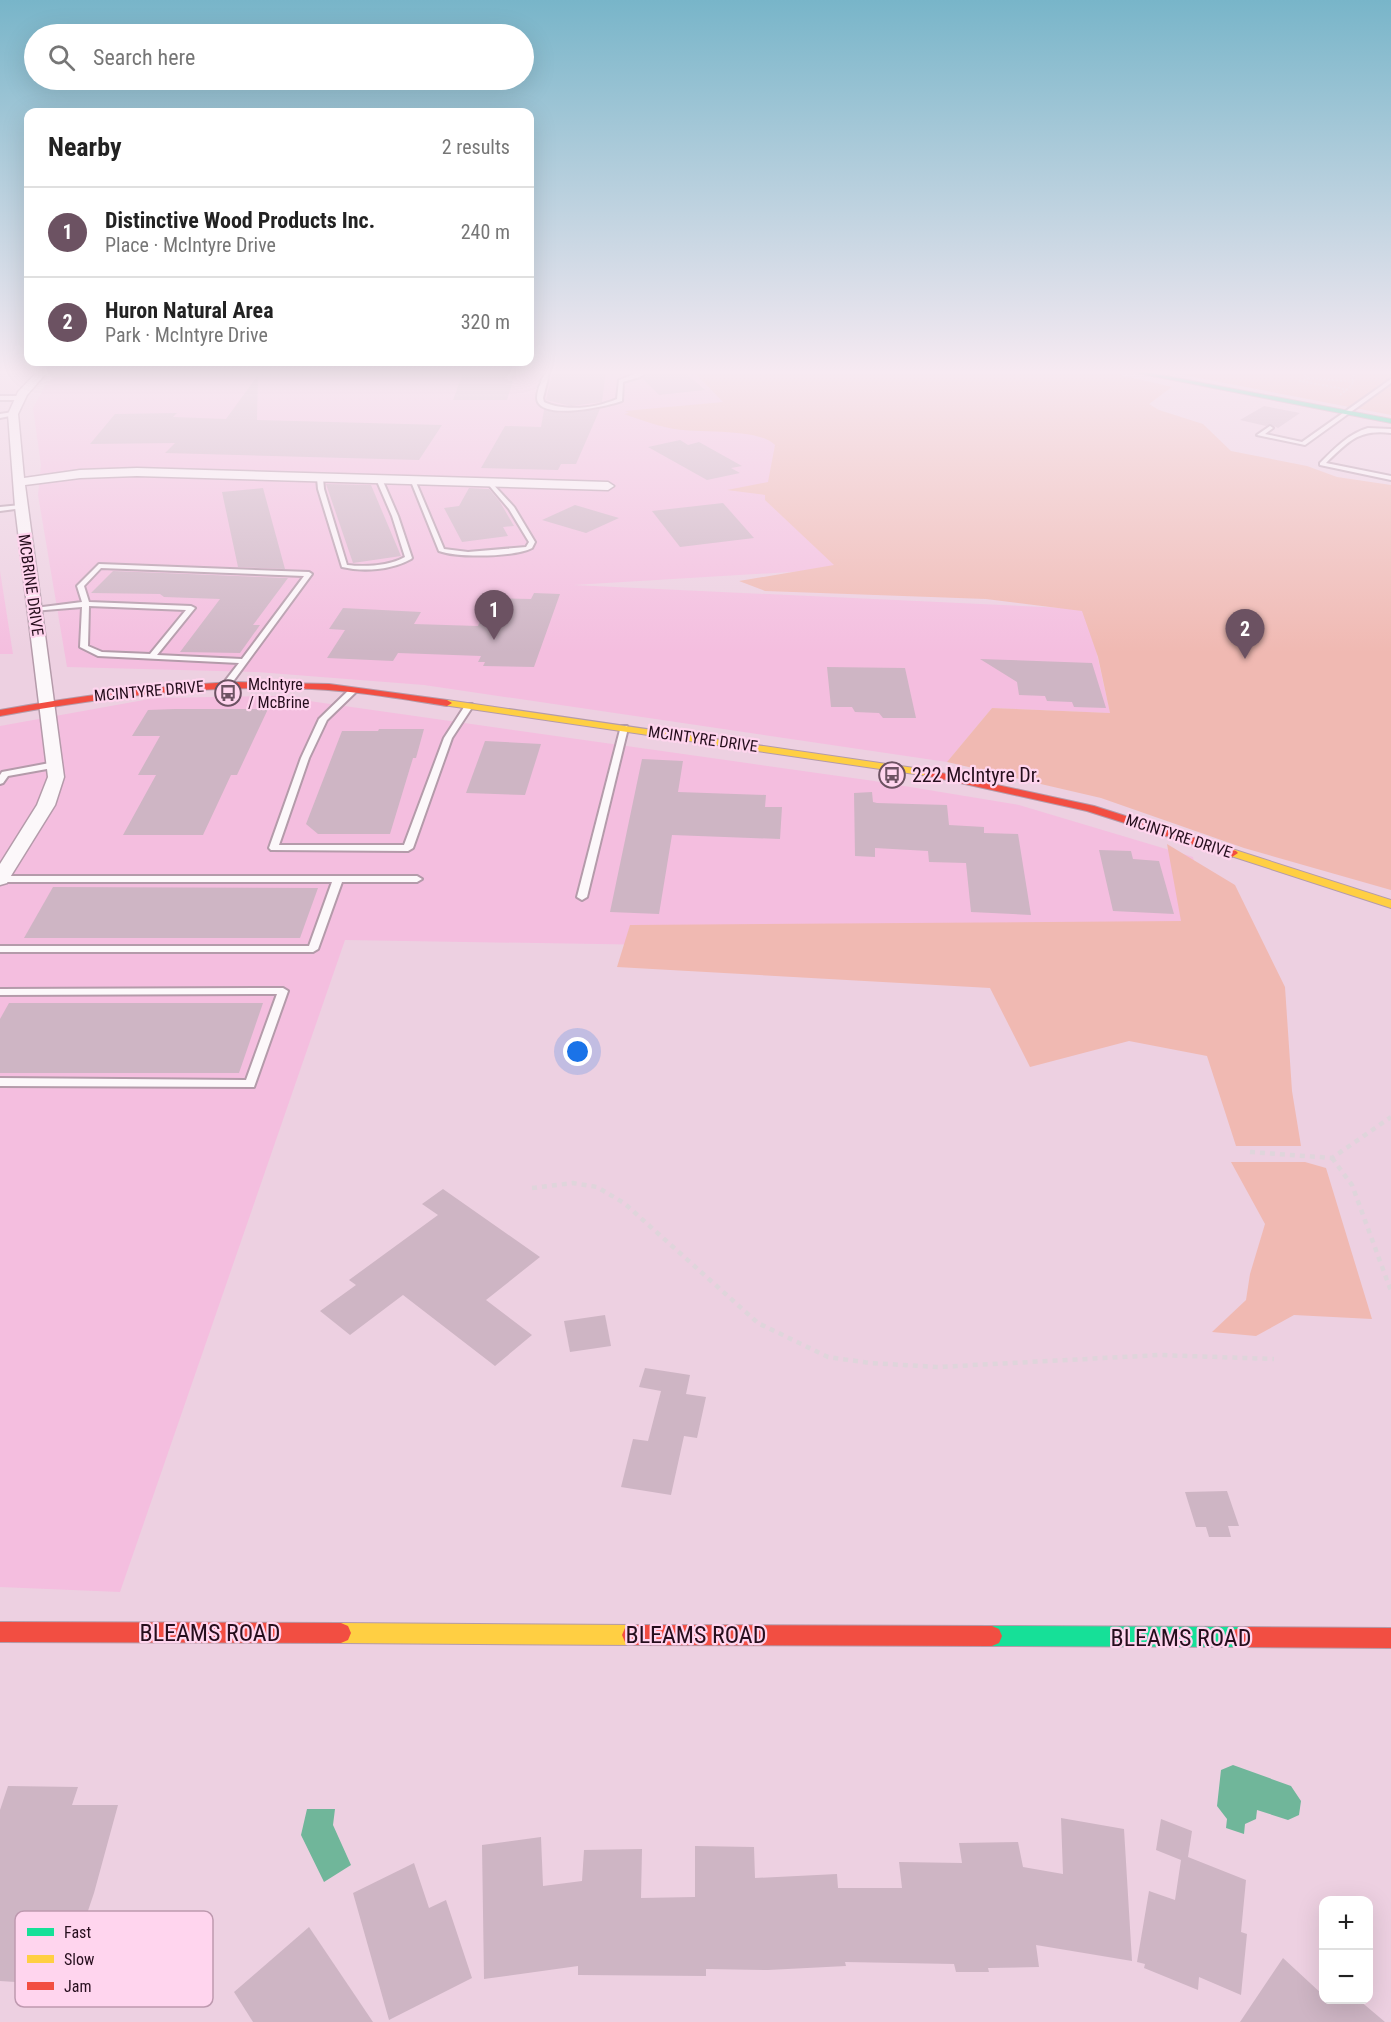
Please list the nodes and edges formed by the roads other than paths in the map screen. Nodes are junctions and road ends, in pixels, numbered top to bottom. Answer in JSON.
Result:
{"nodes":[{"id":1,"x":16,"y":464,"type":"edge"},
{"id":2,"x":1324,"y":464,"type":"edge"},
{"id":3,"x":320,"y":478,"type":"junction"},
{"id":4,"x":1391,"y":478,"type":"edge"},
{"id":5,"x":379,"y":479,"type":"junction"},
{"id":6,"x":412,"y":480,"type":"junction"},
{"id":7,"x":19,"y":482,"type":"junction"},
{"id":8,"x":490,"y":483,"type":"junction"},
{"id":9,"x":608,"y":486,"type":"dead end"},
{"id":10,"x":21,"y":507,"type":"junction"},
{"id":11,"x":0,"y":509,"type":"edge"},
{"id":12,"x":86,"y":604,"type":"junction"},
{"id":13,"x":35,"y":610,"type":"junction"},
{"id":14,"x":152,"y":656,"type":"junction"},
{"id":15,"x":244,"y":661,"type":"junction"},
{"id":16,"x":226,"y":685,"type":"junction"},
{"id":17,"x":353,"y":691,"type":"junction"},
{"id":18,"x":47,"y":702,"type":"junction"},
{"id":19,"x":469,"y":706,"type":"junction"},
{"id":20,"x":0,"y":712,"type":"edge"},
{"id":21,"x":624,"y":728,"type":"junction"},
{"id":22,"x":55,"y":765,"type":"junction"},
{"id":23,"x":2,"y":776,"type":"edge"},
{"id":24,"x":0,"y":879,"type":"edge"},
{"id":25,"x":338,"y":879,"type":"junction"},
{"id":26,"x":417,"y":879,"type":"dead end"},
{"id":27,"x":582,"y":897,"type":"dead end"},
{"id":28,"x":1391,"y":904,"type":"edge"},
{"id":29,"x":0,"y":949,"type":"edge"},
{"id":30,"x":0,"y":992,"type":"edge"},
{"id":31,"x":0,"y":1082,"type":"edge"},
{"id":32,"x":0,"y":1632,"type":"edge"},
{"id":33,"x":1391,"y":1638,"type":"edge"}],
"edges":[{"from":1,"to":7,"type":"street","name":"MCBRINE DRIVE"},
{"from":2,"to":4,"type":"lane"},
{"from":3,"to":5,"type":"street"},
{"from":3,"to":5,"type":"lane"},
{"from":3,"to":7,"type":"street"},
{"from":5,"to":6,"type":"street"},
{"from":6,"to":8,"type":"street"},
{"from":6,"to":8,"type":"lane"},
{"from":7,"to":10,"type":"street","name":"MCBRINE DRIVE"},
{"from":8,"to":9,"type":"street"},
{"from":10,"to":11,"type":"lane"},
{"from":10,"to":13,"type":"street","name":"MCBRINE DRIVE"},
{"from":12,"to":13,"type":"lane"},
{"from":12,"to":14,"type":"lane"},
{"from":12,"to":14,"type":"lane"},
{"from":12,"to":15,"type":"lane"},
{"from":13,"to":18,"type":"street","name":"MCBRINE DRIVE"},
{"from":14,"to":15,"type":"lane"},
{"from":15,"to":16,"type":"lane"},
{"from":16,"to":17,"type":"street","name":"MCINTYRE DRIVE"},
{"from":16,"to":18,"type":"street","name":"MCINTYRE DRIVE"},
{"from":17,"to":19,"type":"street","name":"MCINTYRE DRIVE"},
{"from":17,"to":19,"type":"lane"},
{"from":18,"to":20,"type":"street","name":"MCINTYRE DRIVE"},
{"from":18,"to":22,"type":"street","name":"MCBRINE DRIVE"},
{"from":19,"to":21,"type":"street","name":"MCINTYRE DRIVE"},
{"from":21,"to":27,"type":"lane"},
{"from":21,"to":28,"type":"street","name":"MCINTYRE DRIVE"},
{"from":22,"to":23,"type":"lane"},
{"from":22,"to":24,"type":"street","name":"MCBRINE DRIVE"},
{"from":24,"to":25,"type":"lane"},
{"from":25,"to":26,"type":"lane"},
{"from":25,"to":29,"type":"lane"},
{"from":30,"to":31,"type":"lane"},
{"from":32,"to":33,"type":"street","name":"BLEAMS ROAD"}]}
